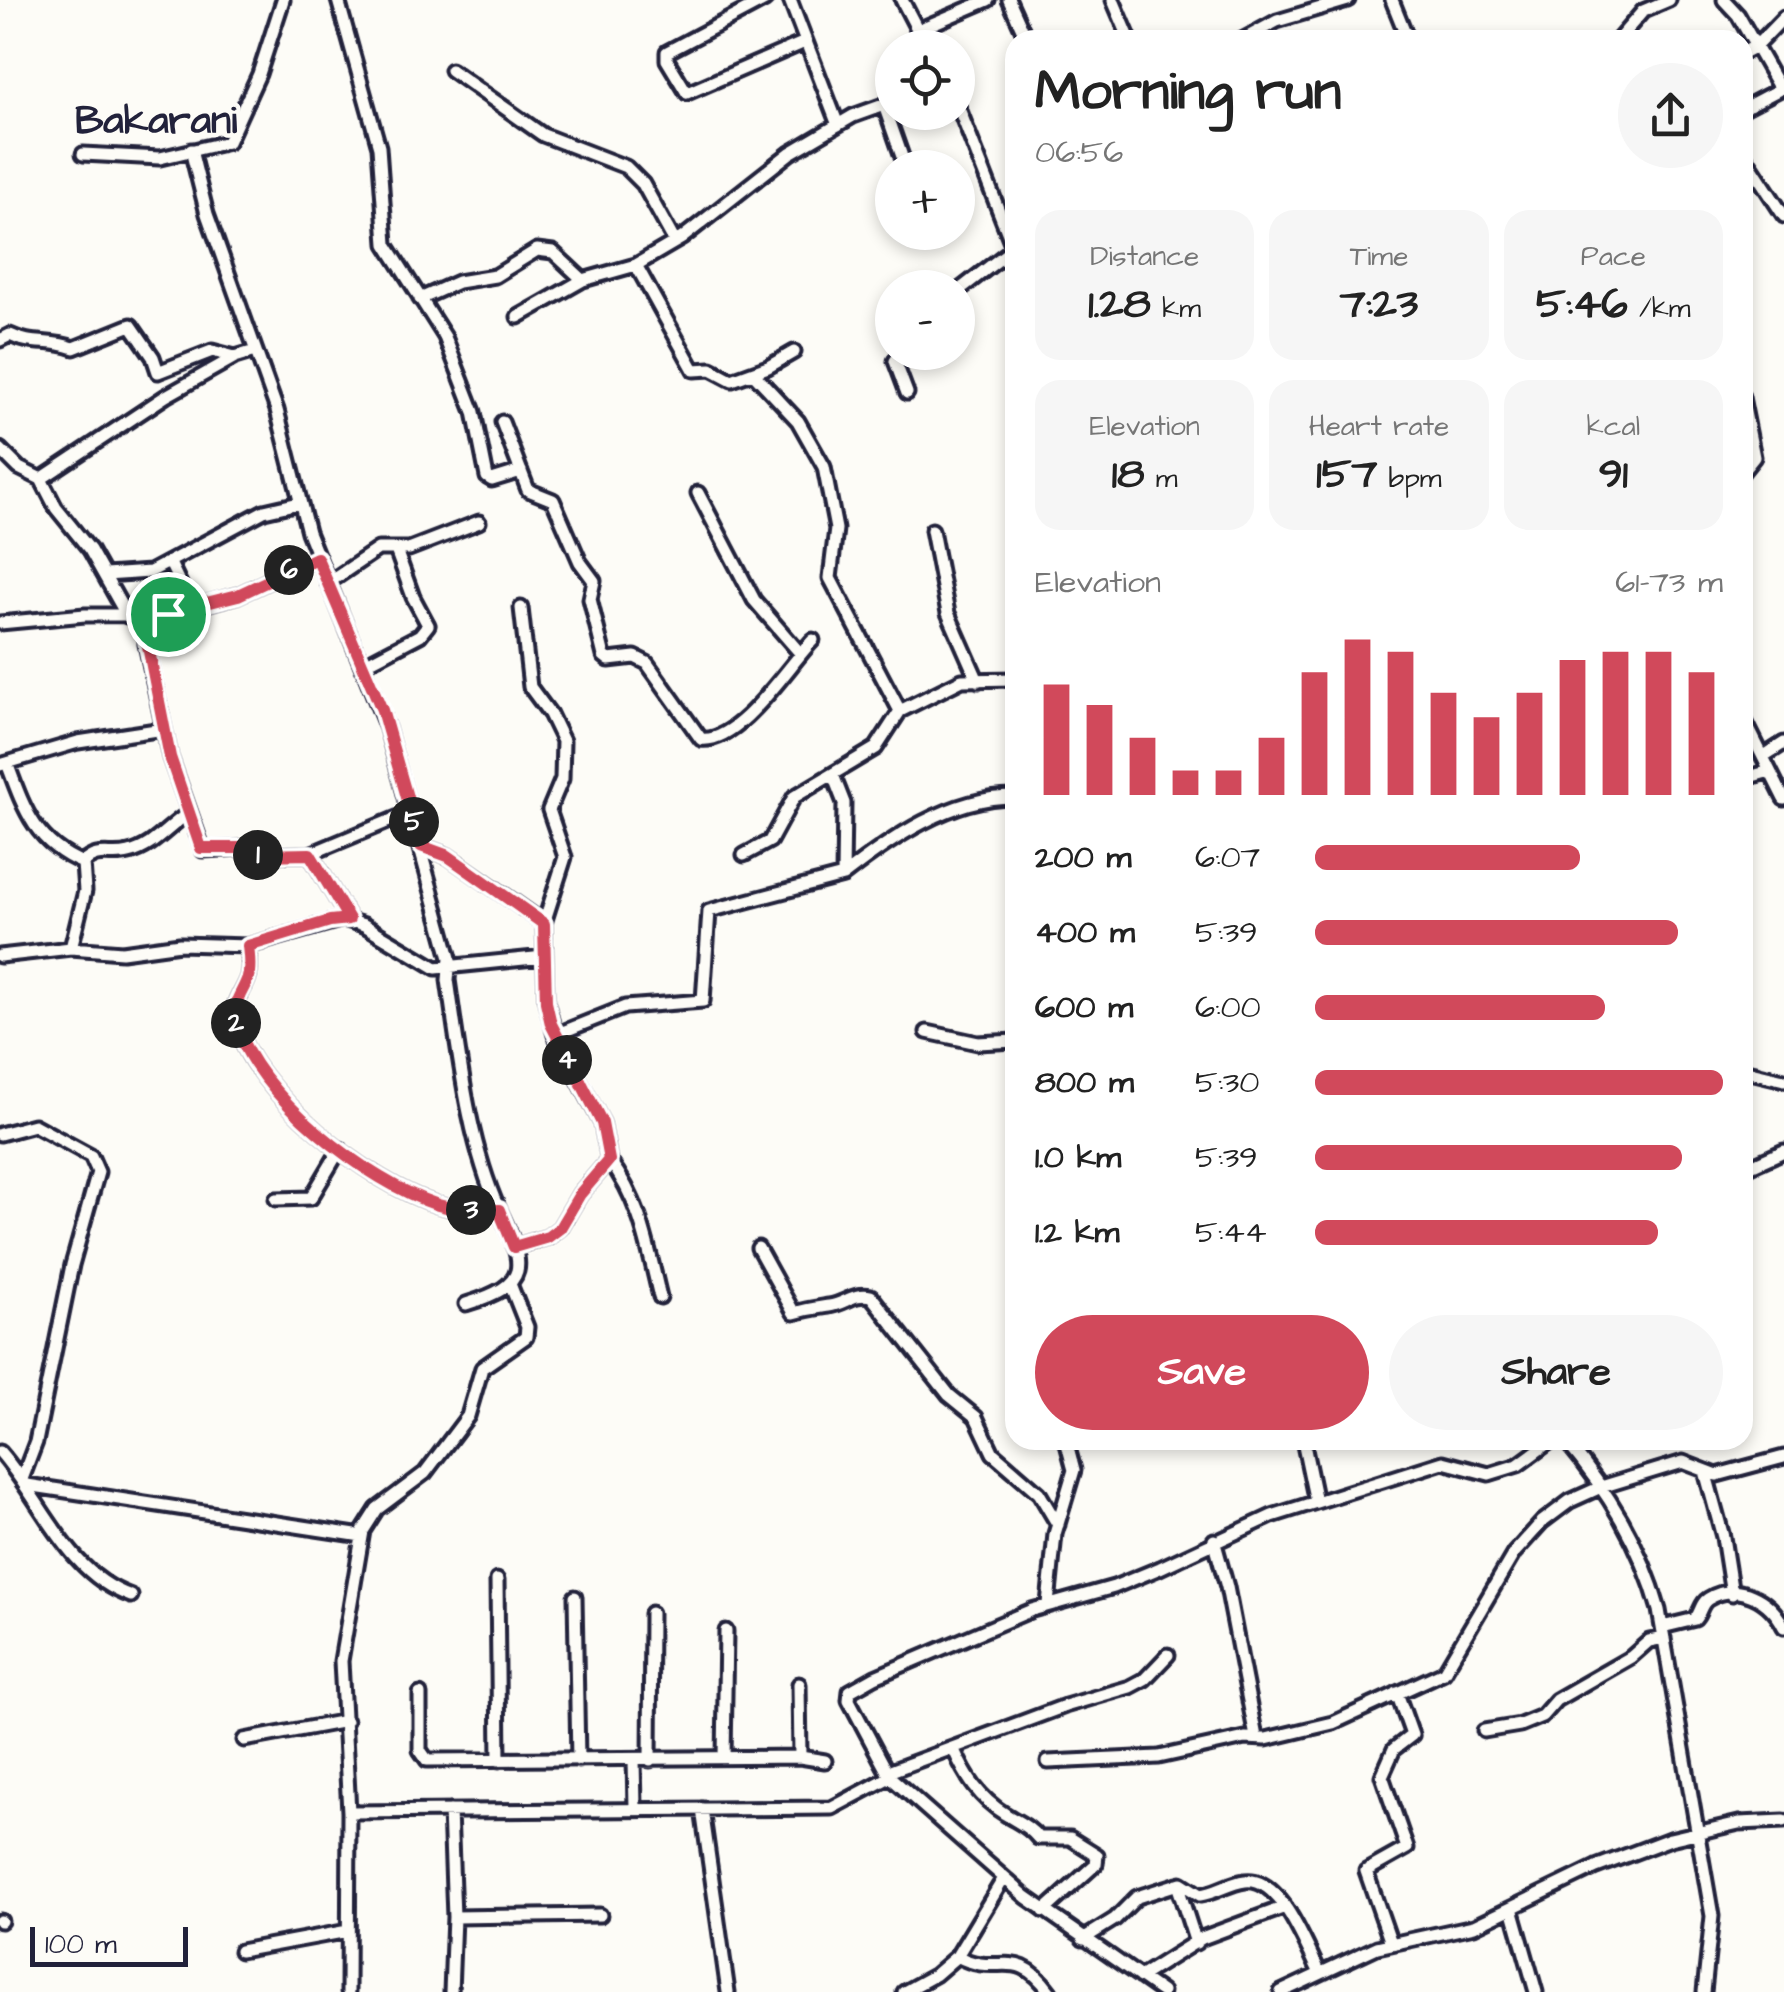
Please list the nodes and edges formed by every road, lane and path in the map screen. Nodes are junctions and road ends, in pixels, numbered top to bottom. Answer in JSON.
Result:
{"nodes":[{"id":1,"x":284,"y":0,"type":"edge"},
{"id":2,"x":338,"y":0,"type":"edge"},
{"id":3,"x":765,"y":0,"type":"edge"},
{"id":4,"x":790,"y":0,"type":"edge"},
{"id":5,"x":902,"y":0,"type":"edge"},
{"id":6,"x":988,"y":0,"type":"edge"},
{"id":7,"x":1008,"y":0,"type":"edge"},
{"id":8,"x":1113,"y":0,"type":"edge"},
{"id":9,"x":1348,"y":0,"type":"edge"},
{"id":10,"x":1392,"y":0,"type":"edge"},
{"id":11,"x":1669,"y":0,"type":"edge"},
{"id":12,"x":1724,"y":0,"type":"edge"},
{"id":13,"x":1784,"y":17,"type":"edge"},
{"id":14,"x":918,"y":30,"type":"joint"},
{"id":15,"x":1022,"y":30,"type":"edge"},
{"id":16,"x":1126,"y":30,"type":"edge"},
{"id":17,"x":1260,"y":30,"type":"edge"},
{"id":18,"x":1404,"y":30,"type":"edge"},
{"id":19,"x":1627,"y":30,"type":"edge"},
{"id":20,"x":1745,"y":30,"type":"edge"},
{"id":21,"x":805,"y":42,"type":"junction"},
{"id":22,"x":1753,"y":42,"type":"edge"},
{"id":23,"x":1756,"y":46,"type":"junction"},
{"id":24,"x":1753,"y":48,"type":"edge"},
{"id":25,"x":451,"y":70,"type":"dead end"},
{"id":26,"x":1782,"y":88,"type":"edge"},
{"id":27,"x":1753,"y":103,"type":"edge"},
{"id":28,"x":875,"y":109,"type":"edge"},
{"id":29,"x":838,"y":125,"type":"junction"},
{"id":30,"x":967,"y":130,"type":"edge"},
{"id":31,"x":191,"y":150,"type":"junction"},
{"id":32,"x":83,"y":154,"type":"dead end"},
{"id":33,"x":1753,"y":169,"type":"edge"},
{"id":34,"x":1784,"y":216,"type":"edge"},
{"id":35,"x":1003,"y":220,"type":"joint"},
{"id":36,"x":1005,"y":225,"type":"edge"},
{"id":37,"x":676,"y":242,"type":"junction"},
{"id":38,"x":1005,"y":256,"type":"edge"},
{"id":39,"x":636,"y":265,"type":"junction"},
{"id":40,"x":975,"y":278,"type":"edge"},
{"id":41,"x":582,"y":280,"type":"junction"},
{"id":42,"x":420,"y":298,"type":"junction"},
{"id":43,"x":518,"y":317,"type":"dead end"},
{"id":44,"x":0,"y":340,"type":"edge"},
{"id":45,"x":255,"y":351,"type":"junction"},
{"id":46,"x":794,"y":352,"type":"dead end"},
{"id":47,"x":234,"y":357,"type":"junction"},
{"id":48,"x":895,"y":370,"type":"edge"},
{"id":49,"x":754,"y":374,"type":"junction"},
{"id":50,"x":906,"y":393,"type":"dead end"},
{"id":51,"x":502,"y":422,"type":"dead end"},
{"id":52,"x":0,"y":449,"type":"edge"},
{"id":53,"x":520,"y":471,"type":"junction"},
{"id":54,"x":41,"y":478,"type":"junction"},
{"id":55,"x":698,"y":493,"type":"dead end"},
{"id":56,"x":300,"y":503,"type":"junction"},
{"id":57,"x":479,"y":522,"type":"dead end"},
{"id":58,"x":932,"y":530,"type":"dead end"},
{"id":59,"x":396,"y":550,"type":"junction"},
{"id":60,"x":317,"y":558,"type":"junction"},
{"id":61,"x":170,"y":563,"type":"junction"},
{"id":62,"x":105,"y":575,"type":"junction"},
{"id":63,"x":328,"y":583,"type":"junction"},
{"id":64,"x":521,"y":608,"type":"dead end"},
{"id":65,"x":192,"y":609,"type":"junction"},
{"id":66,"x":159,"y":615,"type":"junction"},
{"id":67,"x":127,"y":616,"type":"junction"},
{"id":68,"x":0,"y":623,"type":"edge"},
{"id":69,"x":812,"y":640,"type":"dead end"},
{"id":70,"x":800,"y":653,"type":"junction"},
{"id":71,"x":363,"y":665,"type":"junction"},
{"id":72,"x":1005,"y":681,"type":"edge"},
{"id":73,"x":978,"y":682,"type":"junction"},
{"id":74,"x":900,"y":711,"type":"junction"},
{"id":75,"x":164,"y":728,"type":"junction"},
{"id":76,"x":1753,"y":736,"type":"edge"},
{"id":77,"x":1784,"y":743,"type":"edge"},
{"id":78,"x":1764,"y":756,"type":"junction"},
{"id":79,"x":3,"y":764,"type":"edge"},
{"id":80,"x":1770,"y":770,"type":"junction"},
{"id":81,"x":833,"y":775,"type":"junction"},
{"id":82,"x":1753,"y":775,"type":"edge"},
{"id":83,"x":1780,"y":784,"type":"edge"},
{"id":84,"x":1005,"y":799,"type":"edge"},
{"id":85,"x":1784,"y":799,"type":"edge"},
{"id":86,"x":188,"y":812,"type":"junction"},
{"id":87,"x":411,"y":812,"type":"junction"},
{"id":88,"x":421,"y":846,"type":"junction"},
{"id":89,"x":310,"y":854,"type":"junction"},
{"id":90,"x":744,"y":855,"type":"dead end"},
{"id":91,"x":83,"y":863,"type":"junction"},
{"id":92,"x":843,"y":876,"type":"junction"},
{"id":93,"x":349,"y":919,"type":"junction"},
{"id":94,"x":544,"y":924,"type":"junction"},
{"id":95,"x":248,"y":946,"type":"junction"},
{"id":96,"x":72,"y":948,"type":"junction"},
{"id":97,"x":0,"y":956,"type":"edge"},
{"id":98,"x":544,"y":958,"type":"junction"},
{"id":99,"x":450,"y":969,"type":"junction"},
{"id":100,"x":926,"y":1032,"type":"dead end"},
{"id":101,"x":556,"y":1035,"type":"junction"},
{"id":102,"x":1005,"y":1043,"type":"edge"},
{"id":103,"x":1753,"y":1073,"type":"edge"},
{"id":104,"x":1784,"y":1080,"type":"edge"},
{"id":105,"x":0,"y":1134,"type":"edge"},
{"id":106,"x":340,"y":1149,"type":"junction"},
{"id":107,"x":1784,"y":1151,"type":"edge"},
{"id":108,"x":609,"y":1160,"type":"junction"},
{"id":109,"x":1753,"y":1165,"type":"edge"},
{"id":110,"x":276,"y":1199,"type":"dead end"},
{"id":111,"x":499,"y":1210,"type":"junction"},
{"id":112,"x":514,"y":1247,"type":"junction"},
{"id":113,"x":758,"y":1248,"type":"dead end"},
{"id":114,"x":510,"y":1284,"type":"junction"},
{"id":115,"x":660,"y":1297,"type":"dead end"},
{"id":116,"x":466,"y":1304,"type":"dead end"},
{"id":117,"x":1069,"y":1450,"type":"edge"},
{"id":118,"x":1305,"y":1450,"type":"edge"},
{"id":119,"x":1538,"y":1450,"type":"edge"},
{"id":120,"x":1572,"y":1450,"type":"edge"},
{"id":121,"x":0,"y":1452,"type":"edge"},
{"id":122,"x":1784,"y":1457,"type":"edge"},
{"id":123,"x":1704,"y":1471,"type":"junction"},
{"id":124,"x":24,"y":1482,"type":"junction"},
{"id":125,"x":1601,"y":1487,"type":"junction"},
{"id":126,"x":1316,"y":1502,"type":"junction"},
{"id":127,"x":1058,"y":1525,"type":"junction"},
{"id":128,"x":362,"y":1536,"type":"junction"},
{"id":129,"x":1214,"y":1540,"type":"junction"},
{"id":130,"x":497,"y":1580,"type":"dead end"},
{"id":131,"x":1732,"y":1594,"type":"junction"},
{"id":132,"x":130,"y":1596,"type":"dead end"},
{"id":133,"x":574,"y":1597,"type":"dead end"},
{"id":134,"x":1048,"y":1604,"type":"junction"},
{"id":135,"x":651,"y":1613,"type":"dead end"},
{"id":136,"x":1784,"y":1627,"type":"edge"},
{"id":137,"x":726,"y":1631,"type":"dead end"},
{"id":138,"x":1663,"y":1632,"type":"junction"},
{"id":139,"x":1168,"y":1655,"type":"dead end"},
{"id":140,"x":800,"y":1684,"type":"dead end"},
{"id":141,"x":1397,"y":1693,"type":"junction"},
{"id":142,"x":420,"y":1694,"type":"dead end"},
{"id":143,"x":346,"y":1721,"type":"junction"},
{"id":144,"x":1484,"y":1731,"type":"dead end"},
{"id":145,"x":1256,"y":1737,"type":"junction"},
{"id":146,"x":244,"y":1740,"type":"dead end"},
{"id":147,"x":954,"y":1750,"type":"junction"},
{"id":148,"x":800,"y":1757,"type":"junction"},
{"id":149,"x":724,"y":1758,"type":"junction"},
{"id":150,"x":499,"y":1760,"type":"junction"},
{"id":151,"x":578,"y":1760,"type":"junction"},
{"id":152,"x":634,"y":1760,"type":"junction"},
{"id":153,"x":650,"y":1760,"type":"junction"},
{"id":154,"x":824,"y":1761,"type":"dead end"},
{"id":155,"x":1048,"y":1762,"type":"dead end"},
{"id":156,"x":889,"y":1774,"type":"junction"},
{"id":157,"x":634,"y":1807,"type":"junction"},
{"id":158,"x":702,"y":1808,"type":"junction"},
{"id":159,"x":450,"y":1810,"type":"junction"},
{"id":160,"x":350,"y":1812,"type":"junction"},
{"id":161,"x":1784,"y":1822,"type":"edge"},
{"id":162,"x":1700,"y":1831,"type":"junction"},
{"id":163,"x":1004,"y":1878,"type":"junction"},
{"id":164,"x":1177,"y":1884,"type":"junction"},
{"id":165,"x":1286,"y":1907,"type":"junction"},
{"id":166,"x":1512,"y":1908,"type":"junction"},
{"id":167,"x":1044,"y":1911,"type":"junction"},
{"id":168,"x":600,"y":1915,"type":"dead end"},
{"id":169,"x":454,"y":1917,"type":"junction"},
{"id":170,"x":348,"y":1931,"type":"junction"},
{"id":171,"x":1083,"y":1939,"type":"junction"},
{"id":172,"x":1196,"y":1943,"type":"junction"},
{"id":173,"x":1391,"y":1943,"type":"junction"},
{"id":174,"x":240,"y":1950,"type":"dead end"},
{"id":175,"x":957,"y":1956,"type":"junction"},
{"id":176,"x":1320,"y":1973,"type":"junction"},
{"id":177,"x":1140,"y":1978,"type":"junction"},
{"id":178,"x":926,"y":1981,"type":"junction"},
{"id":179,"x":348,"y":1992,"type":"edge"},
{"id":180,"x":451,"y":1992,"type":"edge"},
{"id":181,"x":728,"y":1992,"type":"edge"},
{"id":182,"x":904,"y":1992,"type":"edge"},
{"id":183,"x":935,"y":1992,"type":"edge"},
{"id":184,"x":1050,"y":1992,"type":"edge"},
{"id":185,"x":1162,"y":1992,"type":"edge"},
{"id":186,"x":1281,"y":1992,"type":"edge"},
{"id":187,"x":1536,"y":1992,"type":"edge"},
{"id":188,"x":1704,"y":1992,"type":"edge"}],
"edges":[{"from":1,"to":31,"type":"street"},
{"from":2,"to":42,"type":"street"},
{"from":3,"to":21,"type":"street"},
{"from":4,"to":21,"type":"street"},
{"from":5,"to":14,"type":"street"},
{"from":6,"to":14,"type":"street"},
{"from":7,"to":15,"type":"street"},
{"from":8,"to":16,"type":"street"},
{"from":9,"to":17,"type":"street"},
{"from":10,"to":18,"type":"street"},
{"from":11,"to":19,"type":"street"},
{"from":12,"to":20,"type":"street"},
{"from":13,"to":23,"type":"street"},
{"from":21,"to":29,"type":"street"},
{"from":22,"to":23,"type":"street"},
{"from":23,"to":24,"type":"street"},
{"from":23,"to":26,"type":"street"},
{"from":25,"to":37,"type":"street"},
{"from":26,"to":27,"type":"street"},
{"from":28,"to":29,"type":"street"},
{"from":29,"to":37,"type":"street"},
{"from":30,"to":35,"type":"street"},
{"from":31,"to":32,"type":"street"},
{"from":31,"to":45,"type":"street"},
{"from":33,"to":34,"type":"street"},
{"from":35,"to":36,"type":"street"},
{"from":37,"to":39,"type":"street"},
{"from":38,"to":40,"type":"street"},
{"from":39,"to":41,"type":"street"},
{"from":39,"to":49,"type":"street"},
{"from":41,"to":42,"type":"street"},
{"from":41,"to":43,"type":"street"},
{"from":42,"to":53,"type":"street"},
{"from":44,"to":47,"type":"street"},
{"from":45,"to":47,"type":"street"},
{"from":45,"to":56,"type":"street"},
{"from":46,"to":49,"type":"street"},
{"from":47,"to":54,"type":"street"},
{"from":48,"to":50,"type":"street"},
{"from":49,"to":74,"type":"street"},
{"from":51,"to":53,"type":"street"},
{"from":52,"to":54,"type":"street"},
{"from":53,"to":70,"type":"street"},
{"from":54,"to":62,"type":"street"},
{"from":55,"to":70,"type":"street"},
{"from":56,"to":60,"type":"street"},
{"from":56,"to":61,"type":"street"},
{"from":57,"to":59,"type":"street"},
{"from":58,"to":73,"type":"street"},
{"from":59,"to":63,"type":"street"},
{"from":59,"to":71,"type":"street"},
{"from":60,"to":63,"type":"street"},
{"from":60,"to":65,"type":"street"},
{"from":61,"to":62,"type":"street"},
{"from":61,"to":65,"type":"street"},
{"from":62,"to":67,"type":"street"},
{"from":63,"to":71,"type":"street"},
{"from":64,"to":94,"type":"street"},
{"from":65,"to":66,"type":"street"},
{"from":66,"to":67,"type":"street"},
{"from":66,"to":75,"type":"street"},
{"from":67,"to":68,"type":"street"},
{"from":69,"to":70,"type":"street"},
{"from":71,"to":87,"type":"street"},
{"from":72,"to":73,"type":"street"},
{"from":73,"to":74,"type":"street"},
{"from":74,"to":81,"type":"street"},
{"from":75,"to":79,"type":"street"},
{"from":75,"to":86,"type":"street"},
{"from":76,"to":78,"type":"street"},
{"from":77,"to":78,"type":"street"},
{"from":78,"to":80,"type":"street"},
{"from":79,"to":91,"type":"street"},
{"from":80,"to":82,"type":"street"},
{"from":80,"to":83,"type":"street"},
{"from":81,"to":90,"type":"street"},
{"from":81,"to":92,"type":"street"},
{"from":83,"to":85,"type":"street"},
{"from":84,"to":92,"type":"street"},
{"from":86,"to":89,"type":"street"},
{"from":86,"to":91,"type":"street"},
{"from":87,"to":88,"type":"street"},
{"from":87,"to":89,"type":"street"},
{"from":88,"to":94,"type":"street"},
{"from":88,"to":99,"type":"street"},
{"from":89,"to":93,"type":"street"},
{"from":91,"to":96,"type":"street"},
{"from":92,"to":101,"type":"street"},
{"from":93,"to":95,"type":"street"},
{"from":93,"to":99,"type":"street"},
{"from":94,"to":98,"type":"street"},
{"from":95,"to":96,"type":"street"},
{"from":95,"to":106,"type":"street"},
{"from":96,"to":97,"type":"street"},
{"from":98,"to":99,"type":"street"},
{"from":98,"to":101,"type":"street"},
{"from":99,"to":111,"type":"street"},
{"from":100,"to":102,"type":"street"},
{"from":101,"to":108,"type":"street"},
{"from":103,"to":104,"type":"street"},
{"from":105,"to":124,"type":"street"},
{"from":106,"to":110,"type":"street"},
{"from":106,"to":111,"type":"street"},
{"from":107,"to":109,"type":"street"},
{"from":108,"to":112,"type":"street"},
{"from":108,"to":115,"type":"street"},
{"from":111,"to":112,"type":"street"},
{"from":112,"to":114,"type":"street"},
{"from":113,"to":127,"type":"street"},
{"from":114,"to":116,"type":"street"},
{"from":114,"to":128,"type":"street"},
{"from":117,"to":127,"type":"street"},
{"from":118,"to":126,"type":"street"},
{"from":119,"to":126,"type":"street"},
{"from":120,"to":125,"type":"street"},
{"from":121,"to":124,"type":"street"},
{"from":122,"to":123,"type":"street"},
{"from":123,"to":125,"type":"street"},
{"from":123,"to":131,"type":"street"},
{"from":124,"to":128,"type":"street"},
{"from":124,"to":132,"type":"street"},
{"from":125,"to":138,"type":"street"},
{"from":125,"to":141,"type":"street"},
{"from":126,"to":129,"type":"street"},
{"from":127,"to":134,"type":"street"},
{"from":128,"to":143,"type":"street"},
{"from":129,"to":134,"type":"street"},
{"from":129,"to":145,"type":"street"},
{"from":130,"to":150,"type":"street"},
{"from":131,"to":136,"type":"street"},
{"from":131,"to":138,"type":"street"},
{"from":133,"to":151,"type":"street"},
{"from":134,"to":156,"type":"street"},
{"from":135,"to":153,"type":"street"},
{"from":137,"to":149,"type":"street"},
{"from":138,"to":144,"type":"street"},
{"from":138,"to":162,"type":"street"},
{"from":139,"to":147,"type":"street"},
{"from":140,"to":148,"type":"street"},
{"from":141,"to":145,"type":"street"},
{"from":141,"to":173,"type":"street"},
{"from":142,"to":150,"type":"street"},
{"from":143,"to":146,"type":"street"},
{"from":143,"to":160,"type":"street"},
{"from":145,"to":155,"type":"street"},
{"from":147,"to":156,"type":"street"},
{"from":147,"to":167,"type":"street"},
{"from":148,"to":149,"type":"street"},
{"from":148,"to":154,"type":"street"},
{"from":149,"to":153,"type":"street"},
{"from":150,"to":151,"type":"street"},
{"from":151,"to":152,"type":"street"},
{"from":152,"to":153,"type":"street"},
{"from":152,"to":157,"type":"street"},
{"from":156,"to":158,"type":"street"},
{"from":156,"to":163,"type":"street"},
{"from":157,"to":158,"type":"street"},
{"from":157,"to":159,"type":"street"},
{"from":158,"to":181,"type":"street"},
{"from":159,"to":160,"type":"street"},
{"from":159,"to":169,"type":"street"},
{"from":160,"to":170,"type":"street"},
{"from":161,"to":162,"type":"street"},
{"from":162,"to":166,"type":"street"},
{"from":162,"to":188,"type":"street"},
{"from":163,"to":167,"type":"street"},
{"from":163,"to":175,"type":"street"},
{"from":164,"to":165,"type":"street"},
{"from":164,"to":171,"type":"street"},
{"from":164,"to":172,"type":"street"},
{"from":165,"to":172,"type":"street"},
{"from":165,"to":176,"type":"street"},
{"from":166,"to":173,"type":"street"},
{"from":166,"to":187,"type":"street"},
{"from":167,"to":171,"type":"street"},
{"from":168,"to":169,"type":"street"},
{"from":169,"to":180,"type":"street"},
{"from":170,"to":174,"type":"street"},
{"from":170,"to":179,"type":"street"},
{"from":171,"to":177,"type":"street"},
{"from":172,"to":177,"type":"street"},
{"from":173,"to":176,"type":"street"},
{"from":175,"to":178,"type":"street"},
{"from":175,"to":184,"type":"street"},
{"from":176,"to":186,"type":"street"},
{"from":177,"to":185,"type":"street"},
{"from":178,"to":182,"type":"street"},
{"from":178,"to":183,"type":"street"}]}
